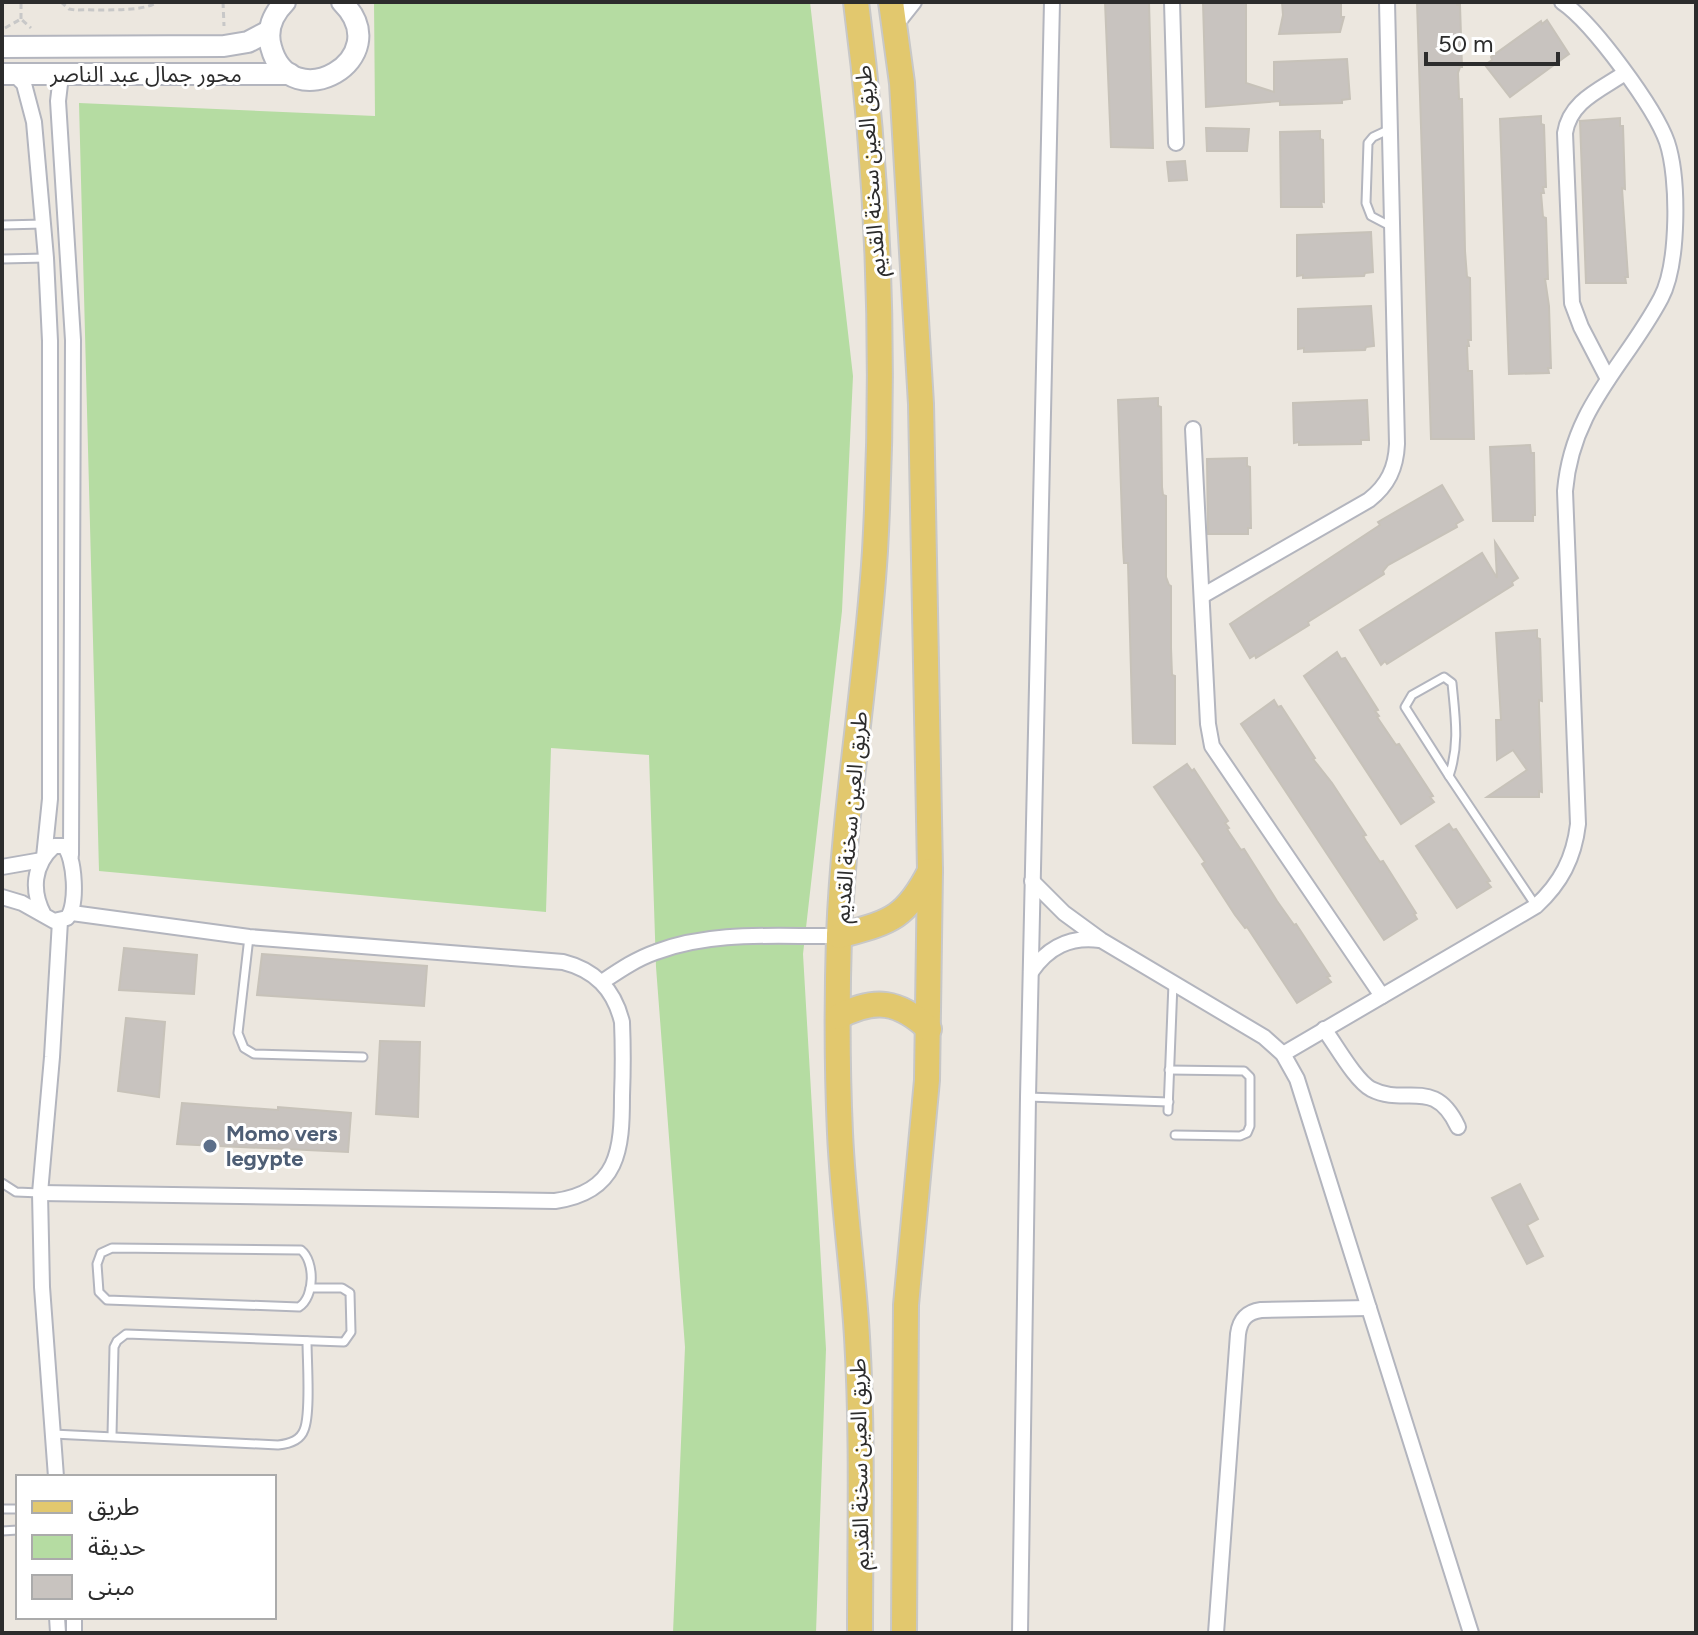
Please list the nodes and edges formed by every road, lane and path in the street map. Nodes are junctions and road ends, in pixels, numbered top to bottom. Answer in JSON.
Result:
{"nodes":[{"id":1,"x":21,"y":2,"type":"edge"},
{"id":2,"x":61,"y":2,"type":"edge"},
{"id":3,"x":157,"y":2,"type":"edge"},
{"id":4,"x":223,"y":2,"type":"edge"},
{"id":5,"x":285,"y":2,"type":"edge"},
{"id":6,"x":856,"y":2,"type":"edge"},
{"id":7,"x":891,"y":2,"type":"edge"},
{"id":8,"x":914,"y":2,"type":"edge"},
{"id":9,"x":1052,"y":2,"type":"edge"},
{"id":10,"x":1172,"y":2,"type":"edge"},
{"id":11,"x":1387,"y":2,"type":"edge"},
{"id":12,"x":1562,"y":2,"type":"edge"},
{"id":13,"x":348,"y":5,"type":"edge"},
{"id":14,"x":21,"y":19,"type":"dead end"},
{"id":15,"x":894,"y":27,"type":"junction"},
{"id":16,"x":269,"y":31,"type":"junction"},
{"id":17,"x":224,"y":46,"type":"junction"},
{"id":18,"x":2,"y":47,"type":"edge"},
{"id":19,"x":1625,"y":73,"type":"junction"},
{"id":20,"x":8,"y":74,"type":"edge"},
{"id":21,"x":290,"y":74,"type":"junction"},
{"id":22,"x":64,"y":75,"type":"junction"},
{"id":23,"x":1390,"y":130,"type":"junction"},
{"id":24,"x":1176,"y":143,"type":"dead end"},
{"id":25,"x":44,"y":224,"type":"junction"},
{"id":26,"x":2,"y":225,"type":"edge"},
{"id":27,"x":1393,"y":227,"type":"junction"},
{"id":28,"x":46,"y":258,"type":"junction"},
{"id":29,"x":2,"y":259,"type":"edge"},
{"id":30,"x":1608,"y":379,"type":"junction"},
{"id":31,"x":1193,"y":429,"type":"dead end"},
{"id":32,"x":1202,"y":596,"type":"junction"},
{"id":33,"x":1449,"y":776,"type":"junction"},
{"id":34,"x":71,"y":855,"type":"junction"},
{"id":35,"x":43,"y":858,"type":"junction"},
{"id":36,"x":2,"y":867,"type":"edge"},
{"id":37,"x":930,"y":870,"type":"junction"},
{"id":38,"x":1032,"y":881,"type":"junction"},
{"id":39,"x":2,"y":897,"type":"edge"},
{"id":40,"x":1536,"y":906,"type":"junction"},
{"id":41,"x":44,"y":915,"type":"junction"},
{"id":42,"x":66,"y":917,"type":"junction"},
{"id":43,"x":839,"y":936,"type":"junction"},
{"id":44,"x":249,"y":937,"type":"junction"},
{"id":45,"x":1101,"y":940,"type":"junction"},
{"id":46,"x":1031,"y":972,"type":"junction"},
{"id":47,"x":602,"y":982,"type":"junction"},
{"id":48,"x":1173,"y":983,"type":"junction"},
{"id":49,"x":1382,"y":996,"type":"junction"},
{"id":50,"x":838,"y":1017,"type":"junction"},
{"id":51,"x":929,"y":1029,"type":"junction"},
{"id":52,"x":1324,"y":1029,"type":"junction"},
{"id":53,"x":1283,"y":1054,"type":"junction"},
{"id":54,"x":363,"y":1057,"type":"dead end"},
{"id":55,"x":1169,"y":1070,"type":"junction"},
{"id":56,"x":1028,"y":1097,"type":"junction"},
{"id":57,"x":1169,"y":1102,"type":"junction"},
{"id":58,"x":1168,"y":1111,"type":"dead end"},
{"id":59,"x":1458,"y":1127,"type":"dead end"},
{"id":60,"x":1175,"y":1135,"type":"dead end"},
{"id":61,"x":2,"y":1183,"type":"edge"},
{"id":62,"x":40,"y":1193,"type":"junction"},
{"id":63,"x":310,"y":1288,"type":"junction"},
{"id":64,"x":1369,"y":1308,"type":"junction"},
{"id":65,"x":307,"y":1341,"type":"junction"},
{"id":66,"x":53,"y":1434,"type":"junction"},
{"id":67,"x":112,"y":1435,"type":"junction"},
{"id":68,"x":56,"y":1475,"type":"edge"},
{"id":69,"x":860,"y":1633,"type":"edge"},
{"id":70,"x":904,"y":1633,"type":"edge"},
{"id":71,"x":1020,"y":1633,"type":"edge"},
{"id":72,"x":1216,"y":1633,"type":"edge"},
{"id":73,"x":1471,"y":1633,"type":"edge"}],
"edges":[{"from":1,"to":14,"type":"path"},
{"from":2,"to":3,"type":"path"},
{"from":4,"to":17,"type":"path"},
{"from":5,"to":16,"type":"street"},
{"from":6,"to":43,"type":"main road","name":"طريق العين سخنة القديم"},
{"from":7,"to":15,"type":"main road","name":"طريق العين سخنة القديم"},
{"from":8,"to":15,"type":"street"},
{"from":9,"to":38,"type":"street"},
{"from":10,"to":24,"type":"street"},
{"from":11,"to":23,"type":"street"},
{"from":12,"to":19,"type":"street"},
{"from":13,"to":21,"type":"street","name":"محور جمال عبد الناصر"},
{"from":15,"to":37,"type":"main road","name":"طريق العين سخنة القديم"},
{"from":16,"to":17,"type":"street","name":"محور جمال عبد الناصر"},
{"from":16,"to":21,"type":"street"},
{"from":17,"to":18,"type":"street","name":"محور جمال عبد الناصر"},
{"from":19,"to":30,"type":"street"},
{"from":19,"to":30,"type":"street"},
{"from":20,"to":22,"type":"street","name":"محور جمال عبد الناصر"},
{"from":20,"to":25,"type":"street"},
{"from":21,"to":22,"type":"street","name":"محور جمال عبد الناصر"},
{"from":22,"to":34,"type":"street"},
{"from":23,"to":27,"type":"street"},
{"from":23,"to":27,"type":"lane"},
{"from":25,"to":26,"type":"lane"},
{"from":25,"to":28,"type":"street"},
{"from":27,"to":32,"type":"street"},
{"from":28,"to":29,"type":"lane"},
{"from":28,"to":35,"type":"street"},
{"from":30,"to":40,"type":"street"},
{"from":31,"to":32,"type":"street"},
{"from":32,"to":49,"type":"street"},
{"from":33,"to":33,"type":"lane"},
{"from":33,"to":40,"type":"lane"},
{"from":34,"to":35,"type":"street"},
{"from":34,"to":42,"type":"street"},
{"from":35,"to":36,"type":"street"},
{"from":35,"to":41,"type":"street"},
{"from":37,"to":43,"type":"main road"},
{"from":37,"to":51,"type":"main road","name":"طريق العين سخنة القديم"},
{"from":38,"to":45,"type":"street"},
{"from":38,"to":46,"type":"street"},
{"from":39,"to":41,"type":"street"},
{"from":40,"to":49,"type":"street"},
{"from":41,"to":42,"type":"street"},
{"from":42,"to":44,"type":"street"},
{"from":42,"to":62,"type":"street"},
{"from":43,"to":47,"type":"street"},
{"from":43,"to":50,"type":"main road","name":"طريق العين سخنة القديم"},
{"from":44,"to":47,"type":"street"},
{"from":44,"to":54,"type":"lane"},
{"from":45,"to":46,"type":"street"},
{"from":45,"to":48,"type":"street"},
{"from":46,"to":56,"type":"street"},
{"from":47,"to":62,"type":"street"},
{"from":48,"to":53,"type":"street"},
{"from":48,"to":55,"type":"lane"},
{"from":49,"to":52,"type":"street"},
{"from":50,"to":51,"type":"main road"},
{"from":50,"to":69,"type":"main road","name":"طريق العين سخنة القديم"},
{"from":51,"to":70,"type":"main road","name":"طريق العين سخنة القديم"},
{"from":52,"to":53,"type":"street"},
{"from":52,"to":59,"type":"street"},
{"from":53,"to":64,"type":"street"},
{"from":55,"to":57,"type":"lane"},
{"from":55,"to":60,"type":"lane"},
{"from":56,"to":57,"type":"lane"},
{"from":56,"to":71,"type":"street"},
{"from":57,"to":58,"type":"lane"},
{"from":61,"to":62,"type":"lane"},
{"from":62,"to":66,"type":"street"},
{"from":63,"to":63,"type":"lane"},
{"from":63,"to":65,"type":"lane"},
{"from":64,"to":72,"type":"street"},
{"from":64,"to":73,"type":"street"},
{"from":65,"to":67,"type":"lane"},
{"from":65,"to":67,"type":"lane"},
{"from":66,"to":67,"type":"lane"},
{"from":66,"to":68,"type":"street"}]}
